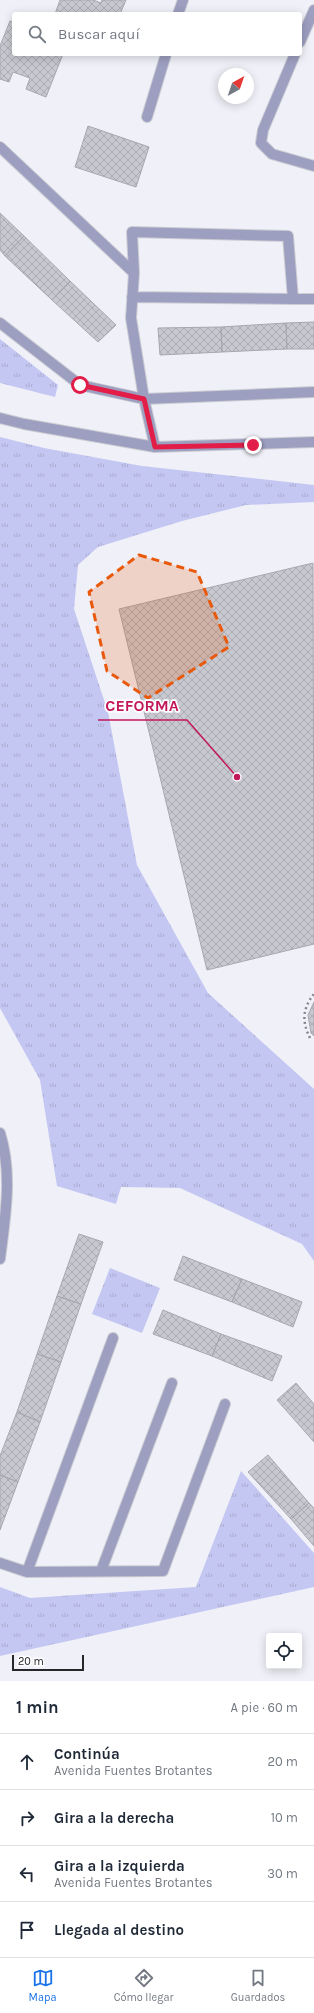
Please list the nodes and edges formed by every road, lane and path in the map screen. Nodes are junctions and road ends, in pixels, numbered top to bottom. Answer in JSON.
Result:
{"nodes":[{"id":1,"x":182,"y":0,"type":"edge"},
{"id":2,"x":314,"y":10,"type":"edge"},
{"id":3,"x":179,"y":12,"type":"edge"},
{"id":4,"x":302,"y":37,"type":"edge"},
{"id":5,"x":165,"y":56,"type":"edge"},
{"id":6,"x":294,"y":56,"type":"edge"},
{"id":7,"x":147,"y":117,"type":"dead end"},
{"id":8,"x":0,"y":148,"type":"edge"},
{"id":9,"x":314,"y":166,"type":"edge"},
{"id":10,"x":134,"y":273,"type":"junction"},
{"id":11,"x":132,"y":297,"type":"junction"},
{"id":12,"x":293,"y":299,"type":"junction"},
{"id":13,"x":314,"y":299,"type":"edge"},
{"id":14,"x":0,"y":323,"type":"edge"},
{"id":15,"x":314,"y":392,"type":"edge"},
{"id":16,"x":144,"y":399,"type":"junction"},
{"id":17,"x":0,"y":418,"type":"edge"},
{"id":18,"x":314,"y":442,"type":"edge"},
{"id":19,"x":155,"y":447,"type":"junction"},
{"id":20,"x":314,"y":994,"type":"edge"},
{"id":21,"x":310,"y":1038,"type":"dead end"},
{"id":22,"x":0,"y":1133,"type":"edge"},
{"id":23,"x":0,"y":1259,"type":"edge"},
{"id":24,"x":113,"y":1338,"type":"dead end"},
{"id":25,"x":172,"y":1383,"type":"dead end"},
{"id":26,"x":225,"y":1404,"type":"dead end"},
{"id":27,"x":0,"y":1563,"type":"edge"},
{"id":28,"x":101,"y":1571,"type":"junction"},
{"id":29,"x":27,"y":1572,"type":"junction"}],
"edges":[{"from":1,"to":3,"type":"street"},
{"from":2,"to":4,"type":"street"},
{"from":5,"to":7,"type":"street"},
{"from":6,"to":9,"type":"street"},
{"from":8,"to":10,"type":"street"},
{"from":10,"to":11,"type":"street"},
{"from":10,"to":12,"type":"street"},
{"from":11,"to":12,"type":"street"},
{"from":11,"to":16,"type":"street"},
{"from":12,"to":13,"type":"street"},
{"from":14,"to":16,"type":"street"},
{"from":15,"to":16,"type":"street"},
{"from":16,"to":19,"type":"street"},
{"from":17,"to":19,"type":"street"},
{"from":18,"to":19,"type":"street"},
{"from":20,"to":21,"type":"path"},
{"from":22,"to":23,"type":"street"},
{"from":24,"to":29,"type":"street"},
{"from":25,"to":28,"type":"street"},
{"from":26,"to":28,"type":"street"},
{"from":27,"to":29,"type":"street"},
{"from":28,"to":29,"type":"street"}]}
